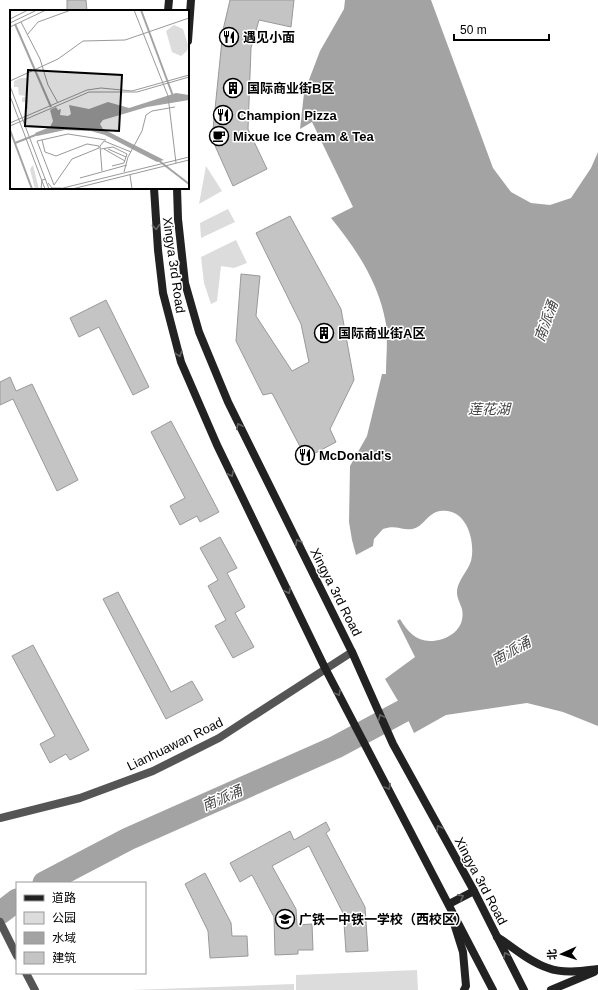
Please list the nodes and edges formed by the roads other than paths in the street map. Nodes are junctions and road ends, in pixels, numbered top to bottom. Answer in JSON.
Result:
{"nodes":[{"id":1,"x":169,"y":0,"type":"edge"},
{"id":2,"x":191,"y":0,"type":"edge"},
{"id":3,"x":168,"y":10,"type":"edge"},
{"id":4,"x":189,"y":27,"type":"edge"},
{"id":5,"x":154,"y":189,"type":"edge"},
{"id":6,"x":177,"y":189,"type":"edge"},
{"id":7,"x":352,"y":652,"type":"junction"},
{"id":8,"x":325,"y":668,"type":"junction"},
{"id":9,"x":0,"y":818,"type":"edge"},
{"id":10,"x":474,"y":891,"type":"junction"},
{"id":11,"x":449,"y":904,"type":"junction"},
{"id":12,"x":0,"y":922,"type":"edge"},
{"id":13,"x":497,"y":937,"type":"junction"},
{"id":14,"x":16,"y":954,"type":"edge"},
{"id":15,"x":598,"y":970,"type":"edge"},
{"id":16,"x":27,"y":974,"type":"edge"},
{"id":17,"x":35,"y":990,"type":"edge"},
{"id":18,"x":464,"y":990,"type":"edge"},
{"id":19,"x":493,"y":990,"type":"edge"},
{"id":20,"x":524,"y":990,"type":"edge"},
{"id":21,"x":551,"y":990,"type":"edge"}],
"edges":[{"from":1,"to":3,"type":"street"},
{"from":2,"to":4,"type":"street"},
{"from":5,"to":8,"type":"street","name":"Xingya 3rd Road","one_way":true},
{"from":7,"to":6,"type":"street","name":"Xingya 3rd Road","one_way":true},
{"from":7,"to":8,"type":"street","name":"Lianhuawan Road"},
{"from":10,"to":7,"type":"street","name":"Xingya 3rd Road","one_way":true},
{"from":8,"to":9,"type":"street","name":"Lianhuawan Road"},
{"from":8,"to":11,"type":"street","name":"Xingya 3rd Road","one_way":true},
{"from":11,"to":10,"type":"street","one_way":true},
{"from":10,"to":13,"type":"street","name":"Xingya 3rd Road"},
{"from":11,"to":18,"type":"street"},
{"from":11,"to":19,"type":"street","name":"Xingya 3rd Road"},
{"from":12,"to":14,"type":"street"},
{"from":13,"to":15,"type":"street"},
{"from":20,"to":13,"type":"street","name":"Xingya 3rd Road","one_way":true},
{"from":15,"to":21,"type":"street"},
{"from":16,"to":17,"type":"street"}]}
